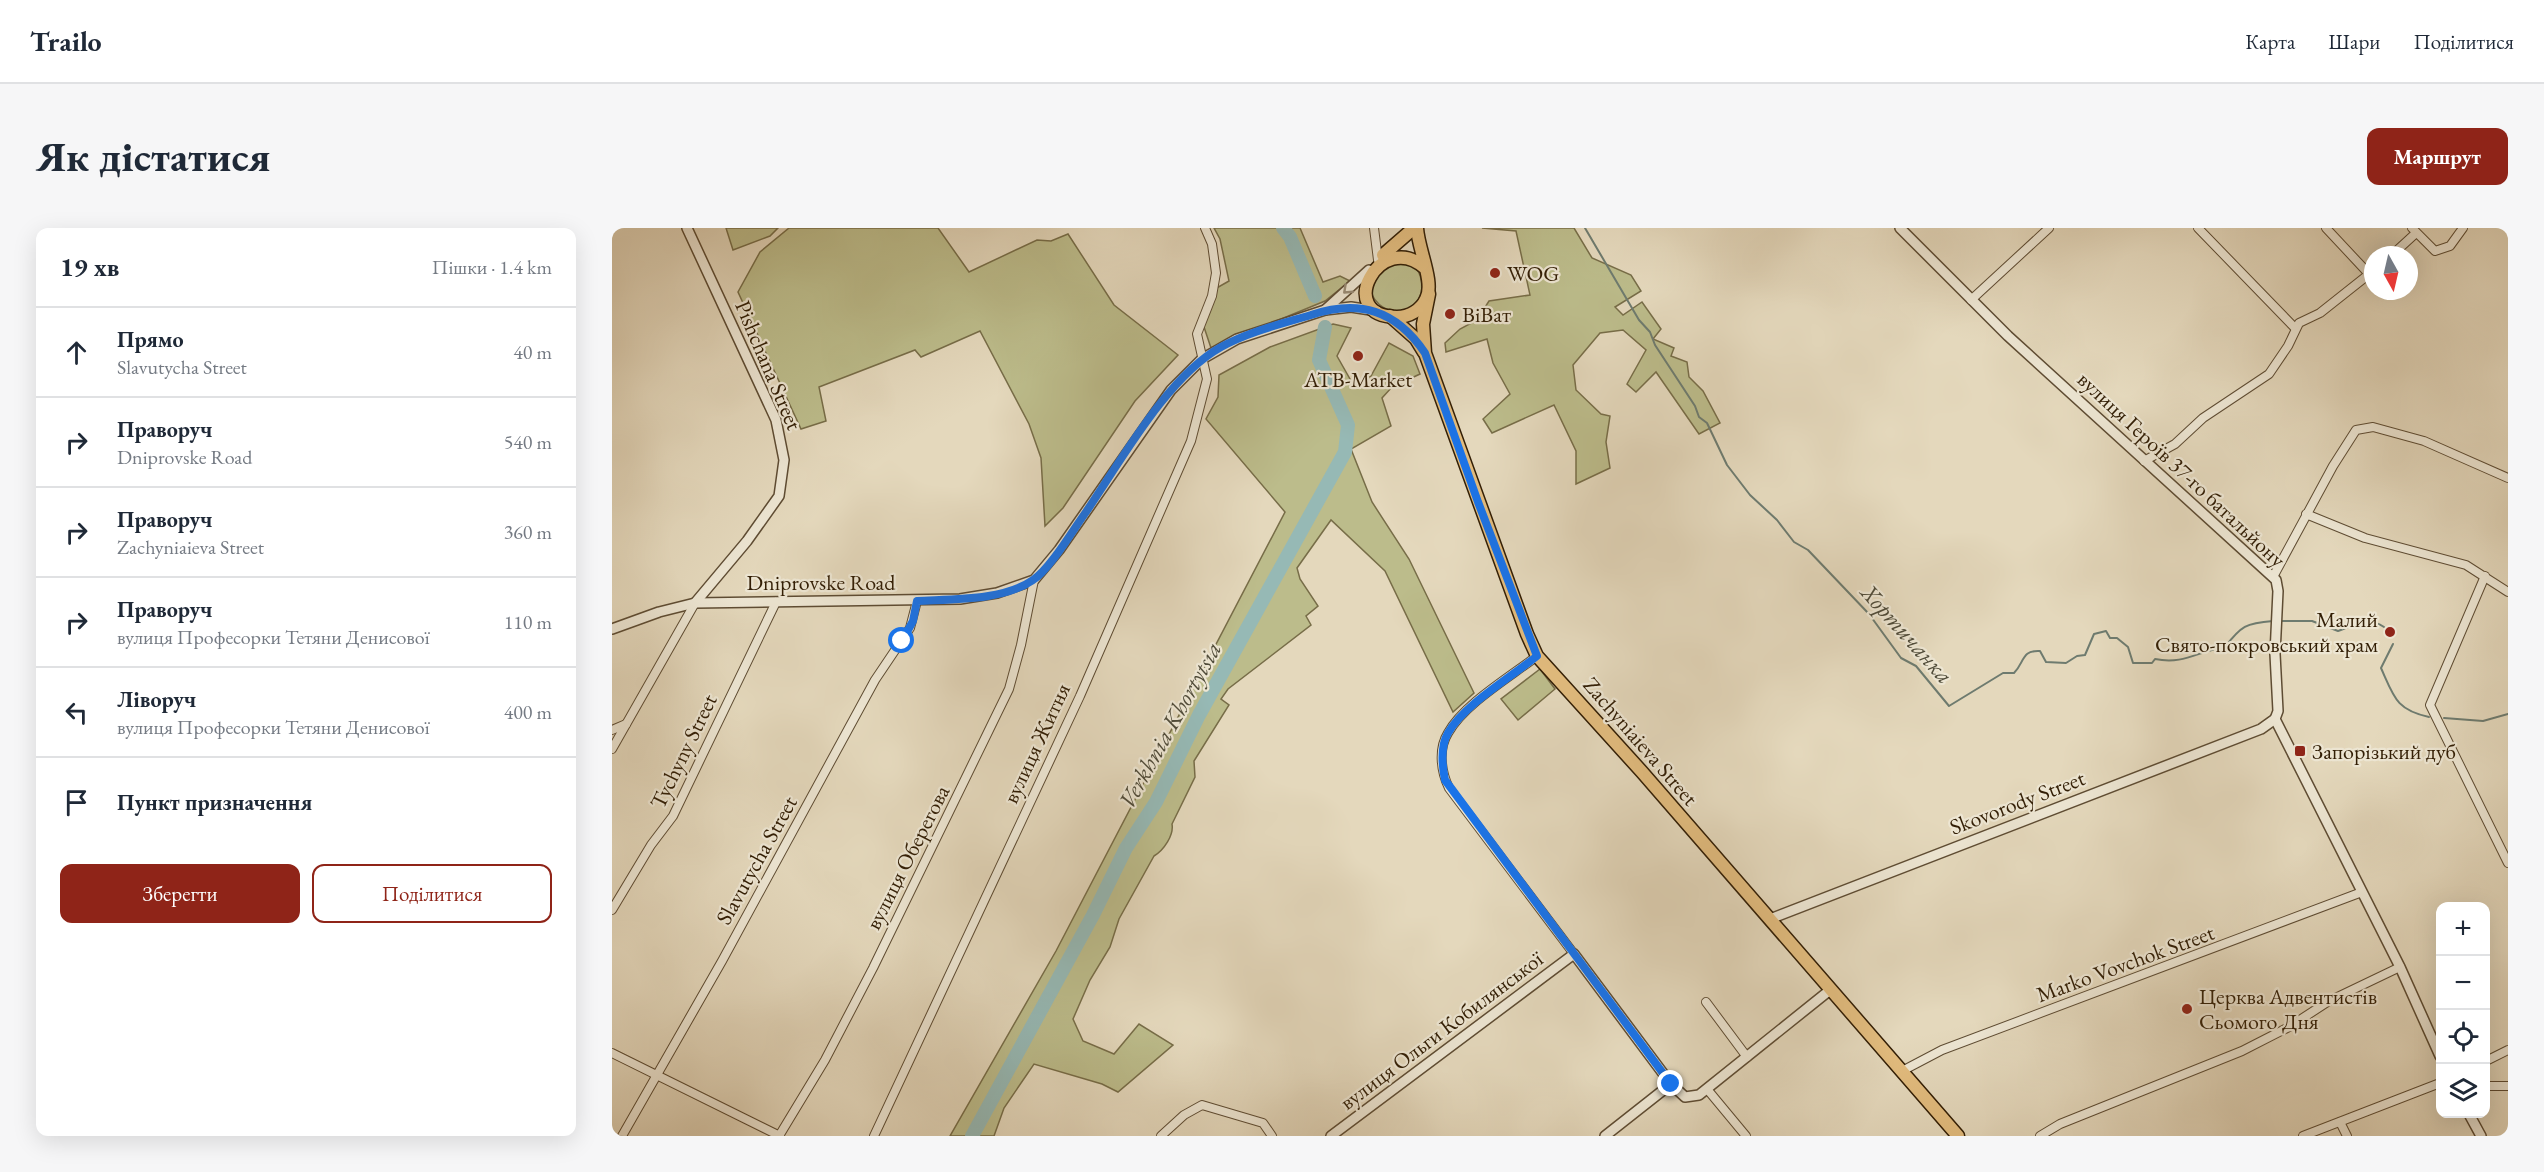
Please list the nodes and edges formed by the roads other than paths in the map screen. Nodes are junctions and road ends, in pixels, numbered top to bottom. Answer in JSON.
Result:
{"nodes":[{"id":1,"x":687,"y":228,"type":"edge"},
{"id":2,"x":1205,"y":228,"type":"edge"},
{"id":3,"x":1374,"y":228,"type":"edge"},
{"id":4,"x":1415,"y":228,"type":"edge"},
{"id":5,"x":1900,"y":228,"type":"edge"},
{"id":6,"x":2049,"y":228,"type":"edge"},
{"id":7,"x":2198,"y":228,"type":"edge"},
{"id":8,"x":2326,"y":228,"type":"edge"},
{"id":9,"x":2463,"y":228,"type":"edge"},
{"id":10,"x":2414,"y":230,"type":"edge"},
{"id":11,"x":2400,"y":246,"type":"edge"},
{"id":12,"x":1378,"y":260,"type":"junction"},
{"id":13,"x":2364,"y":266,"type":"edge"},
{"id":14,"x":1425,"y":268,"type":"junction"},
{"id":15,"x":1369,"y":270,"type":"junction"},
{"id":16,"x":2364,"y":278,"type":"edge"},
{"id":17,"x":1429,"y":294,"type":"junction"},
{"id":18,"x":1971,"y":300,"type":"junction"},
{"id":19,"x":1325,"y":310,"type":"junction"},
{"id":20,"x":1385,"y":314,"type":"junction"},
{"id":21,"x":2295,"y":328,"type":"junction"},
{"id":22,"x":1425,"y":353,"type":"junction"},
{"id":23,"x":1203,"y":359,"type":"junction"},
{"id":24,"x":2144,"y":461,"type":"junction"},
{"id":25,"x":2508,"y":478,"type":"edge"},
{"id":26,"x":2306,"y":514,"type":"junction"},
{"id":27,"x":2485,"y":576,"type":"junction"},
{"id":28,"x":2272,"y":577,"type":"junction"},
{"id":29,"x":1034,"y":580,"type":"junction"},
{"id":30,"x":2508,"y":592,"type":"edge"},
{"id":31,"x":917,"y":601,"type":"junction"},
{"id":32,"x":776,"y":602,"type":"junction"},
{"id":33,"x":695,"y":603,"type":"junction"},
{"id":34,"x":612,"y":629,"type":"edge"},
{"id":35,"x":1537,"y":656,"type":"junction"},
{"id":36,"x":2275,"y":719,"type":"junction"},
{"id":37,"x":626,"y":724,"type":"junction"},
{"id":38,"x":612,"y":730,"type":"edge"},
{"id":39,"x":612,"y":749,"type":"edge"},
{"id":40,"x":2508,"y":863,"type":"edge"},
{"id":41,"x":2362,"y":892,"type":"junction"},
{"id":42,"x":612,"y":910,"type":"edge"},
{"id":43,"x":1770,"y":918,"type":"junction"},
{"id":44,"x":1574,"y":954,"type":"junction"},
{"id":45,"x":2400,"y":968,"type":"junction"},
{"id":46,"x":1830,"y":990,"type":"junction"},
{"id":47,"x":1706,"y":1002,"type":"dead end"},
{"id":48,"x":2436,"y":1047,"type":"edge"},
{"id":49,"x":2508,"y":1050,"type":"edge"},
{"id":50,"x":612,"y":1053,"type":"edge"},
{"id":51,"x":1747,"y":1057,"type":"junction"},
{"id":52,"x":2490,"y":1059,"type":"edge"},
{"id":53,"x":1902,"y":1071,"type":"junction"},
{"id":54,"x":657,"y":1074,"type":"junction"},
{"id":55,"x":1671,"y":1084,"type":"junction"},
{"id":56,"x":2436,"y":1085,"type":"edge"},
{"id":57,"x":2490,"y":1086,"type":"edge"},
{"id":58,"x":2508,"y":1086,"type":"edge"},
{"id":59,"x":1707,"y":1089,"type":"junction"},
{"id":60,"x":2472,"y":1118,"type":"edge"},
{"id":61,"x":2340,"y":1122,"type":"junction"},
{"id":62,"x":622,"y":1136,"type":"edge"},
{"id":63,"x":779,"y":1136,"type":"edge"},
{"id":64,"x":874,"y":1136,"type":"edge"},
{"id":65,"x":1161,"y":1136,"type":"edge"},
{"id":66,"x":1272,"y":1136,"type":"edge"},
{"id":67,"x":1331,"y":1136,"type":"edge"},
{"id":68,"x":1605,"y":1136,"type":"edge"},
{"id":69,"x":1746,"y":1136,"type":"edge"},
{"id":70,"x":1958,"y":1136,"type":"edge"},
{"id":71,"x":2040,"y":1136,"type":"edge"},
{"id":72,"x":2303,"y":1136,"type":"edge"},
{"id":73,"x":2347,"y":1136,"type":"edge"},
{"id":74,"x":2481,"y":1136,"type":"edge"}],
"edges":[{"from":1,"to":33,"type":"street","name":"Pishchana Street"},
{"from":2,"to":23,"type":"street","name":"вулиця Житня"},
{"from":3,"to":12,"type":"street"},
{"from":4,"to":12,"type":"main road"},
{"from":4,"to":14,"type":"main road"},
{"from":5,"to":18,"type":"street","name":"вулиця Героїв 37-го батальйону"},
{"from":6,"to":18,"type":"street"},
{"from":7,"to":21,"type":"street"},
{"from":8,"to":13,"type":"street"},
{"from":9,"to":10,"type":"street"},
{"from":10,"to":11,"type":"street"},
{"from":12,"to":14,"type":"main road"},
{"from":12,"to":15,"type":"main road"},
{"from":14,"to":17,"type":"main road"},
{"from":15,"to":19,"type":"street","one_way":true},
{"from":15,"to":20,"type":"main road"},
{"from":16,"to":21,"type":"street"},
{"from":17,"to":20,"type":"main road"},
{"from":17,"to":22,"type":"main road"},
{"from":18,"to":24,"type":"street","name":"вулиця Героїв 37-го батальйону"},
{"from":19,"to":20,"type":"street"},
{"from":19,"to":23,"type":"street"},
{"from":20,"to":22,"type":"main road","name":"Zachyniaieva Street"},
{"from":21,"to":24,"type":"street"},
{"from":22,"to":35,"type":"main road","name":"Zachyniaieva Street"},
{"from":23,"to":29,"type":"street"},
{"from":23,"to":64,"type":"street","name":"вулиця Житня"},
{"from":24,"to":28,"type":"street","name":"вулиця Героїв 37-го батальйону"},
{"from":25,"to":26,"type":"street"},
{"from":26,"to":27,"type":"street"},
{"from":26,"to":28,"type":"street"},
{"from":27,"to":30,"type":"street"},
{"from":27,"to":40,"type":"street"},
{"from":28,"to":36,"type":"street","name":"вулиця Героїв 37-го батальйону"},
{"from":29,"to":31,"type":"street","name":"Dniprovske Road"},
{"from":29,"to":63,"type":"street","name":"вулиця Оберегова"},
{"from":31,"to":32,"type":"street","name":"Dniprovske Road"},
{"from":31,"to":54,"type":"street","name":"Slavutycha Street"},
{"from":32,"to":33,"type":"street","name":"Dniprovske Road"},
{"from":32,"to":42,"type":"street","name":"Tychyny Street"},
{"from":33,"to":34,"type":"street","name":"Dniprovske Road"},
{"from":33,"to":37,"type":"street"},
{"from":35,"to":43,"type":"main road","name":"Zachyniaieva Street"},
{"from":35,"to":44,"type":"street"},
{"from":36,"to":41,"type":"street"},
{"from":36,"to":43,"type":"street","name":"Skovorody Street"},
{"from":37,"to":38,"type":"street"},
{"from":37,"to":39,"type":"street"},
{"from":41,"to":45,"type":"street"},
{"from":41,"to":53,"type":"street","name":"Marko Vovchok Street"},
{"from":43,"to":46,"type":"main road","name":"Zachyniaieva Street"},
{"from":44,"to":55,"type":"street"},
{"from":44,"to":67,"type":"street","name":"вулиця Ольги Кобилянської"},
{"from":45,"to":48,"type":"street"},
{"from":45,"to":71,"type":"street"},
{"from":46,"to":51,"type":"street"},
{"from":46,"to":53,"type":"main road","name":"Zachyniaieva Street"},
{"from":47,"to":51,"type":"street"},
{"from":49,"to":52,"type":"street"},
{"from":50,"to":54,"type":"street"},
{"from":51,"to":59,"type":"street"},
{"from":53,"to":70,"type":"main road","name":"Zachyniaieva Street"},
{"from":54,"to":62,"type":"street","name":"Slavutycha Street"},
{"from":54,"to":63,"type":"street"},
{"from":55,"to":59,"type":"street"},
{"from":55,"to":68,"type":"street"},
{"from":56,"to":61,"type":"street"},
{"from":57,"to":58,"type":"street"},
{"from":59,"to":69,"type":"street"},
{"from":60,"to":74,"type":"street"},
{"from":61,"to":72,"type":"street"},
{"from":61,"to":73,"type":"street"},
{"from":65,"to":66,"type":"street"}]}
